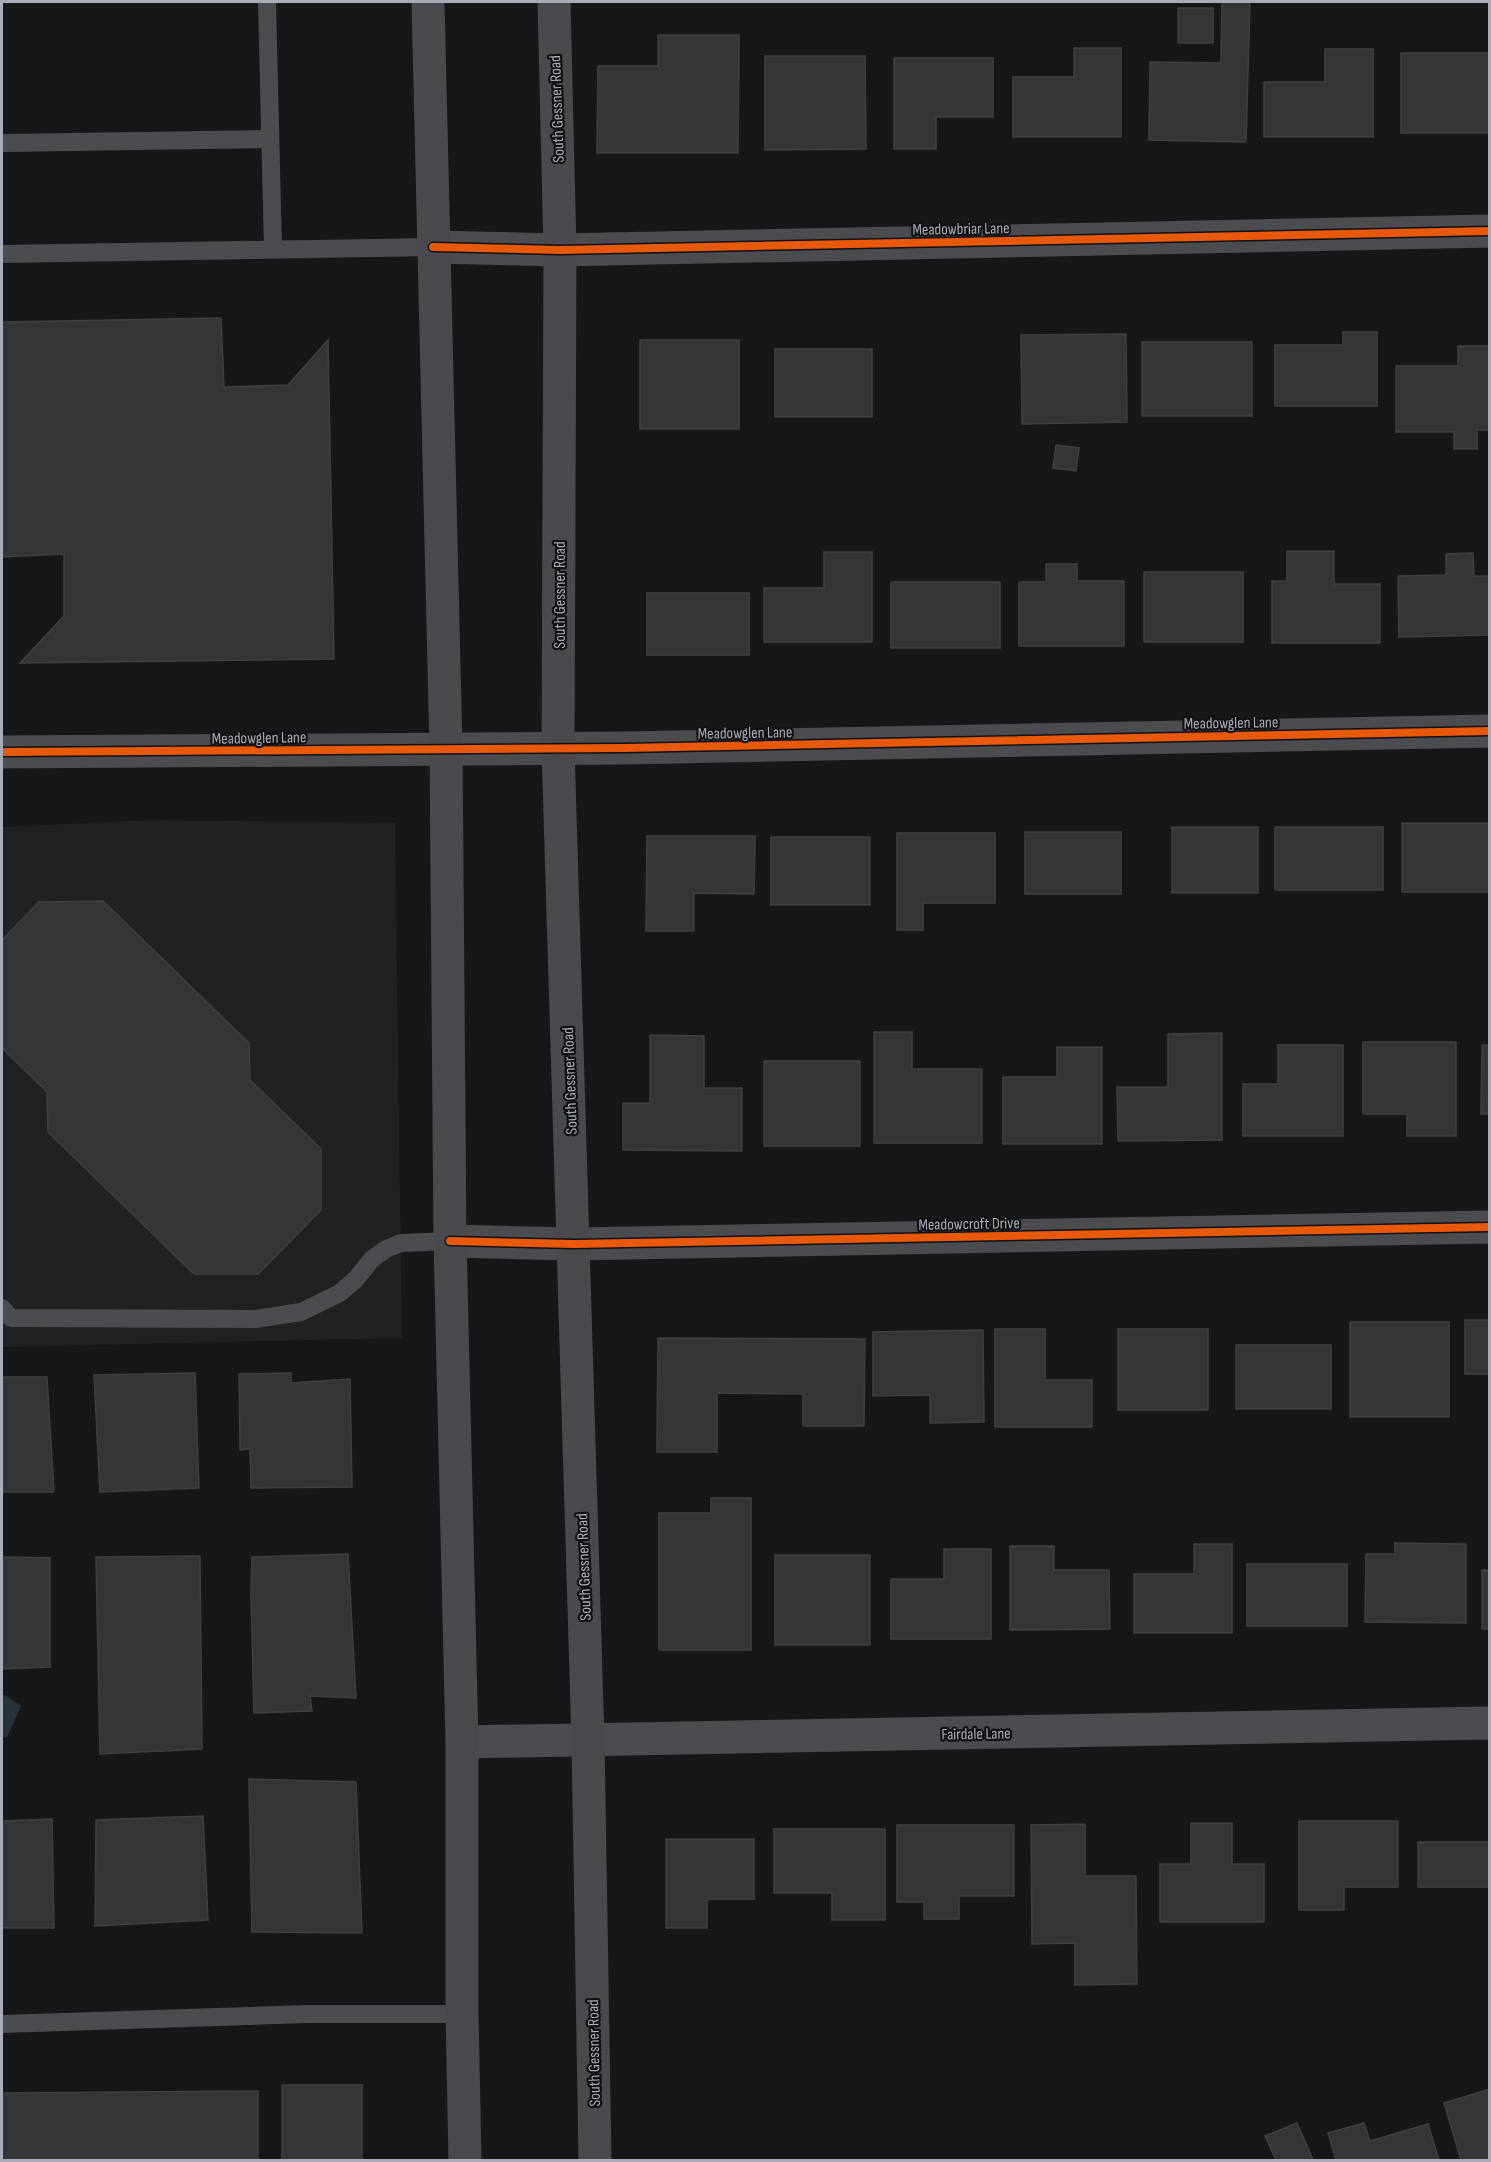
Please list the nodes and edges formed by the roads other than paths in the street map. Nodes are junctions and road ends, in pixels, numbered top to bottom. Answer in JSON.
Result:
{"nodes":[{"id":1,"x":267,"y":2,"type":"edge"},
{"id":2,"x":428,"y":2,"type":"edge"},
{"id":3,"x":554,"y":2,"type":"edge"},
{"id":4,"x":270,"y":138,"type":"junction"},
{"id":5,"x":2,"y":143,"type":"edge"},
{"id":6,"x":1490,"y":231,"type":"edge"},
{"id":7,"x":433,"y":247,"type":"junction"},
{"id":8,"x":273,"y":249,"type":"junction"},
{"id":9,"x":560,"y":250,"type":"junction"},
{"id":10,"x":2,"y":254,"type":"edge"},
{"id":11,"x":1490,"y":731,"type":"edge"},
{"id":12,"x":558,"y":748,"type":"junction"},
{"id":13,"x":446,"y":749,"type":"junction"},
{"id":14,"x":2,"y":752,"type":"edge"},
{"id":15,"x":1490,"y":1227,"type":"edge"},
{"id":16,"x":450,"y":1241,"type":"junction"},
{"id":17,"x":574,"y":1244,"type":"junction"},
{"id":18,"x":2,"y":1308,"type":"edge"},
{"id":19,"x":1490,"y":1723,"type":"edge"},
{"id":20,"x":588,"y":1740,"type":"junction"},
{"id":21,"x":462,"y":1742,"type":"junction"},
{"id":22,"x":462,"y":2014,"type":"junction"},
{"id":23,"x":2,"y":2024,"type":"edge"},
{"id":24,"x":465,"y":2160,"type":"edge"},
{"id":25,"x":595,"y":2160,"type":"edge"}],
"edges":[{"from":1,"to":4,"type":"lane"},
{"from":2,"to":7,"type":"main road"},
{"from":3,"to":9,"type":"main road","name":"South Gessner Road"},
{"from":4,"to":5,"type":"lane"},
{"from":4,"to":8,"type":"lane"},
{"from":6,"to":9,"type":"street","name":"Meadowbriar Lane"},
{"from":7,"to":8,"type":"lane"},
{"from":7,"to":9,"type":"street","name":"Meadowbriar Lane"},
{"from":7,"to":13,"type":"main road"},
{"from":8,"to":10,"type":"lane"},
{"from":9,"to":12,"type":"main road","name":"South Gessner Road"},
{"from":11,"to":12,"type":"street","name":"Meadowglen Lane"},
{"from":12,"to":13,"type":"street","name":"Meadowglen Lane"},
{"from":12,"to":17,"type":"main road","name":"South Gessner Road"},
{"from":13,"to":14,"type":"street","name":"Meadowglen Lane"},
{"from":13,"to":16,"type":"main road"},
{"from":15,"to":17,"type":"street","name":"Meadowcroft Drive"},
{"from":16,"to":17,"type":"street","name":"Meadowcroft Drive"},
{"from":16,"to":18,"type":"lane"},
{"from":16,"to":21,"type":"main road"},
{"from":17,"to":20,"type":"main road","name":"South Gessner Road"},
{"from":19,"to":20,"type":"street","name":"Fairdale Lane"},
{"from":20,"to":21,"type":"street","name":"Fairdale Lane"},
{"from":20,"to":25,"type":"main road","name":"South Gessner Road"},
{"from":21,"to":22,"type":"main road"},
{"from":22,"to":23,"type":"lane"},
{"from":22,"to":24,"type":"main road"}]}
